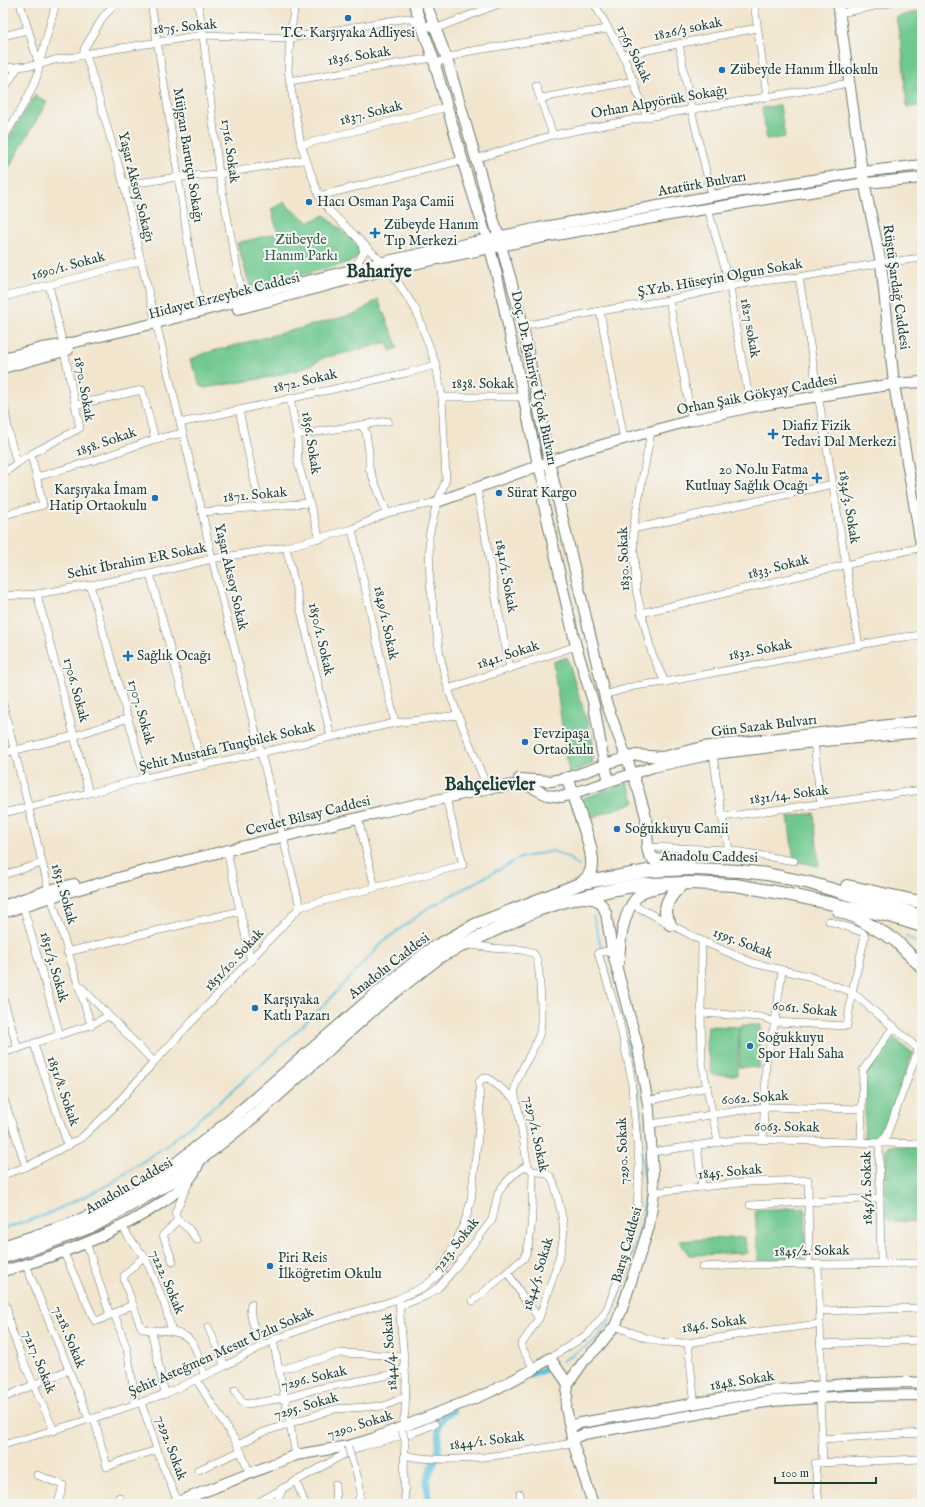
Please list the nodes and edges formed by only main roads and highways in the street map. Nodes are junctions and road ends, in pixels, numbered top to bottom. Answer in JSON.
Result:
{"nodes":[{"id":1,"x":414,"y":3,"type":"edge"},
{"id":2,"x":426,"y":3,"type":"edge"},
{"id":3,"x":839,"y":8,"type":"edge"},
{"id":4,"x":922,"y":165,"type":"edge"},
{"id":5,"x":862,"y":172,"type":"junction"},
{"id":6,"x":922,"y":178,"type":"edge"},
{"id":7,"x":865,"y":183,"type":"junction"},
{"id":8,"x":494,"y":243,"type":"junction"},
{"id":9,"x":386,"y":265,"type":"junction"},
{"id":10,"x":157,"y":325,"type":"junction"},
{"id":11,"x":64,"y":348,"type":"junction"},
{"id":12,"x":3,"y":358,"type":"edge"},
{"id":13,"x":3,"y":368,"type":"edge"},
{"id":14,"x":922,"y":382,"type":"edge"},
{"id":15,"x":894,"y":384,"type":"junction"},
{"id":16,"x":549,"y":460,"type":"junction"},
{"id":17,"x":538,"y":463,"type":"junction"},
{"id":18,"x":922,"y":548,"type":"edge"},
{"id":19,"x":922,"y":721,"type":"edge"},
{"id":20,"x":922,"y":732,"type":"edge"},
{"id":21,"x":627,"y":758,"type":"junction"},
{"id":22,"x":608,"y":763,"type":"junction"},
{"id":23,"x":633,"y":774,"type":"junction"},
{"id":24,"x":568,"y":778,"type":"junction"},
{"id":25,"x":621,"y":778,"type":"joint"},
{"id":26,"x":609,"y":781,"type":"junction"},
{"id":27,"x":488,"y":785,"type":"junction"},
{"id":28,"x":572,"y":794,"type":"junction"},
{"id":29,"x":282,"y":835,"type":"junction"},
{"id":30,"x":648,"y":847,"type":"joint"},
{"id":31,"x":740,"y":871,"type":"junction"},
{"id":32,"x":582,"y":883,"type":"junction"},
{"id":33,"x":680,"y":883,"type":"junction"},
{"id":34,"x":810,"y":883,"type":"junction"},
{"id":35,"x":50,"y":894,"type":"junction"},
{"id":36,"x":579,"y":898,"type":"junction"},
{"id":37,"x":804,"y":898,"type":"junction"},
{"id":38,"x":922,"y":901,"type":"edge"},
{"id":39,"x":3,"y":906,"type":"edge"},
{"id":40,"x":3,"y":913,"type":"edge"},
{"id":41,"x":922,"y":916,"type":"edge"},
{"id":42,"x":670,"y":924,"type":"road end"},
{"id":43,"x":922,"y":926,"type":"edge"},
{"id":44,"x":922,"y":967,"type":"edge"},
{"id":45,"x":618,"y":974,"type":"junction"},
{"id":46,"x":201,"y":1158,"type":"junction"},
{"id":47,"x":3,"y":1247,"type":"edge"},
{"id":48,"x":3,"y":1258,"type":"edge"},
{"id":49,"x":3,"y":1271,"type":"edge"},
{"id":50,"x":922,"y":1383,"type":"edge"},
{"id":51,"x":568,"y":1384,"type":"junction"},
{"id":52,"x":922,"y":1395,"type":"edge"},
{"id":53,"x":570,"y":1427,"type":"junction"},
{"id":54,"x":572,"y":1441,"type":"junction"},
{"id":55,"x":175,"y":1503,"type":"edge"},
{"id":56,"x":593,"y":1504,"type":"edge"}],
"edges":[{"from":1,"to":8,"type":"main road","name":"Doç. Dr. Bahriye Üçok Bulvarı"},
{"from":2,"to":8,"type":"main road","name":"Doç. Dr. Bahriye Üçok Bulvarı"},
{"from":3,"to":5,"type":"main road","name":"Rüştü Şardağ Caddesi"},
{"from":4,"to":5,"type":"main road","name":"Atatürk Bulvarı"},
{"from":5,"to":7,"type":"main road","name":"Rüştü Şardağ Caddesi"},
{"from":5,"to":8,"type":"main road","name":"Atatürk Bulvarı"},
{"from":6,"to":7,"type":"main road","name":"Atatürk Bulvarı"},
{"from":7,"to":8,"type":"main road","name":"Atatürk Bulvarı"},
{"from":7,"to":15,"type":"main road","name":"Rüştü Şardağ Caddesi"},
{"from":8,"to":9,"type":"main road","name":"Hidayet Erzeybek Caddesi"},
{"from":8,"to":16,"type":"main road","name":"Doç. Dr. Bahriye Üçok Bulvarı"},
{"from":8,"to":17,"type":"main road","name":"Doç. Dr. Bahriye Üçok Bulvarı"},
{"from":9,"to":10,"type":"main road","name":"Hidayet Erzeybek Caddesi"},
{"from":9,"to":10,"type":"main road","name":"Hidayet Erzeybek Caddesi"},
{"from":10,"to":11,"type":"main road","name":"Hidayet Erzeybek Caddesi"},
{"from":11,"to":12,"type":"main road","name":"Hidayet Erzeybek Caddesi"},
{"from":11,"to":13,"type":"main road","name":"Hidayet Erzeybek Caddesi"},
{"from":14,"to":15,"type":"main road","name":"Orhan Şaik Gökyay Caddesi"},
{"from":15,"to":16,"type":"main road","name":"Orhan Şaik Gökyay Caddesi"},
{"from":15,"to":18,"type":"main road","name":"Rüştü Şardağ Caddesi"},
{"from":16,"to":17,"type":"main road","name":"Orhan Şaik Gökyay Caddesi"},
{"from":16,"to":21,"type":"main road","name":"Doç. Dr. Bahriye Üçok Bulvarı"},
{"from":17,"to":17,"type":"main road","name":"Orhan Şaik Gökyay Caddesi"},
{"from":17,"to":22,"type":"main road","name":"Doç. Dr. Bahriye Üçok Bulvarı"},
{"from":19,"to":21,"type":"main road","name":"Gün Sazak Bulvarı"},
{"from":20,"to":23,"type":"main road","name":"Gün Sazak Bulvarı"},
{"from":21,"to":22,"type":"main road","name":"Gün Sazak Bulvarı"},
{"from":21,"to":23,"type":"main road","name":"Doç. Dr. Bahriye Üçok Bulvarı"},
{"from":22,"to":24,"type":"main road","name":"Cevdet Bilsay Caddesi"},
{"from":22,"to":26,"type":"main road","name":"Doç. Dr. Bahriye Üçok Bulvarı"},
{"from":23,"to":25,"type":"main road","name":"Gün Sazak Bulvarı"},
{"from":23,"to":30,"type":"main road","name":"Doç. Dr. Bahriye Üçok Bulvarı"},
{"from":24,"to":27,"type":"main road","name":"Cevdet Bilsay Caddesi"},
{"from":24,"to":28,"type":"highway"},
{"from":25,"to":26,"type":"main road","name":"Cevdet Bilsay Caddesi"},
{"from":26,"to":28,"type":"main road","name":"Cevdet Bilsay Caddesi"},
{"from":27,"to":28,"type":"main road","name":"Cevdet Bilsay Caddesi"},
{"from":27,"to":29,"type":"main road","name":"Cevdet Bilsay Caddesi"},
{"from":27,"to":29,"type":"main road","name":"Cevdet Bilsay Caddesi"},
{"from":28,"to":32,"type":"highway"},
{"from":29,"to":35,"type":"main road","name":"Cevdet Bilsay Caddesi"},
{"from":29,"to":35,"type":"main road","name":"Cevdet Bilsay Caddesi"},
{"from":30,"to":31,"type":"highway"},
{"from":31,"to":32,"type":"highway","name":"Anadolu Caddesi"},
{"from":31,"to":34,"type":"highway","name":"Anadolu Caddesi"},
{"from":32,"to":47,"type":"highway","name":"Anadolu Caddesi"},
{"from":33,"to":36,"type":"highway","name":"Anadolu Caddesi"},
{"from":33,"to":37,"type":"highway","name":"Anadolu Caddesi"},
{"from":33,"to":42,"type":"highway"},
{"from":33,"to":45,"type":"main road","name":"Barış Caddesi"},
{"from":34,"to":38,"type":"highway"},
{"from":34,"to":41,"type":"highway","name":"Anadolu Caddesi"},
{"from":35,"to":39,"type":"main road","name":"Cevdet Bilsay Caddesi"},
{"from":35,"to":40,"type":"main road","name":"Cevdet Bilsay Caddesi"},
{"from":36,"to":45,"type":"main road","name":"Barış Caddesi"},
{"from":36,"to":46,"type":"highway","name":"Anadolu Caddesi"},
{"from":37,"to":43,"type":"highway","name":"Anadolu Caddesi"},
{"from":37,"to":44,"type":"highway"},
{"from":45,"to":51,"type":"main road","name":"Barış Caddesi"},
{"from":46,"to":48,"type":"highway","name":"Anadolu Caddesi"},
{"from":46,"to":49,"type":"main road"},
{"from":50,"to":53,"type":"main road","name":"1848. Sokak"},
{"from":51,"to":53,"type":"main road"},
{"from":51,"to":55,"type":"main road","name":"7290. Sokak"},
{"from":52,"to":54,"type":"main road","name":"1848. Sokak"},
{"from":53,"to":54,"type":"main road"},
{"from":54,"to":56,"type":"main road"}]}
